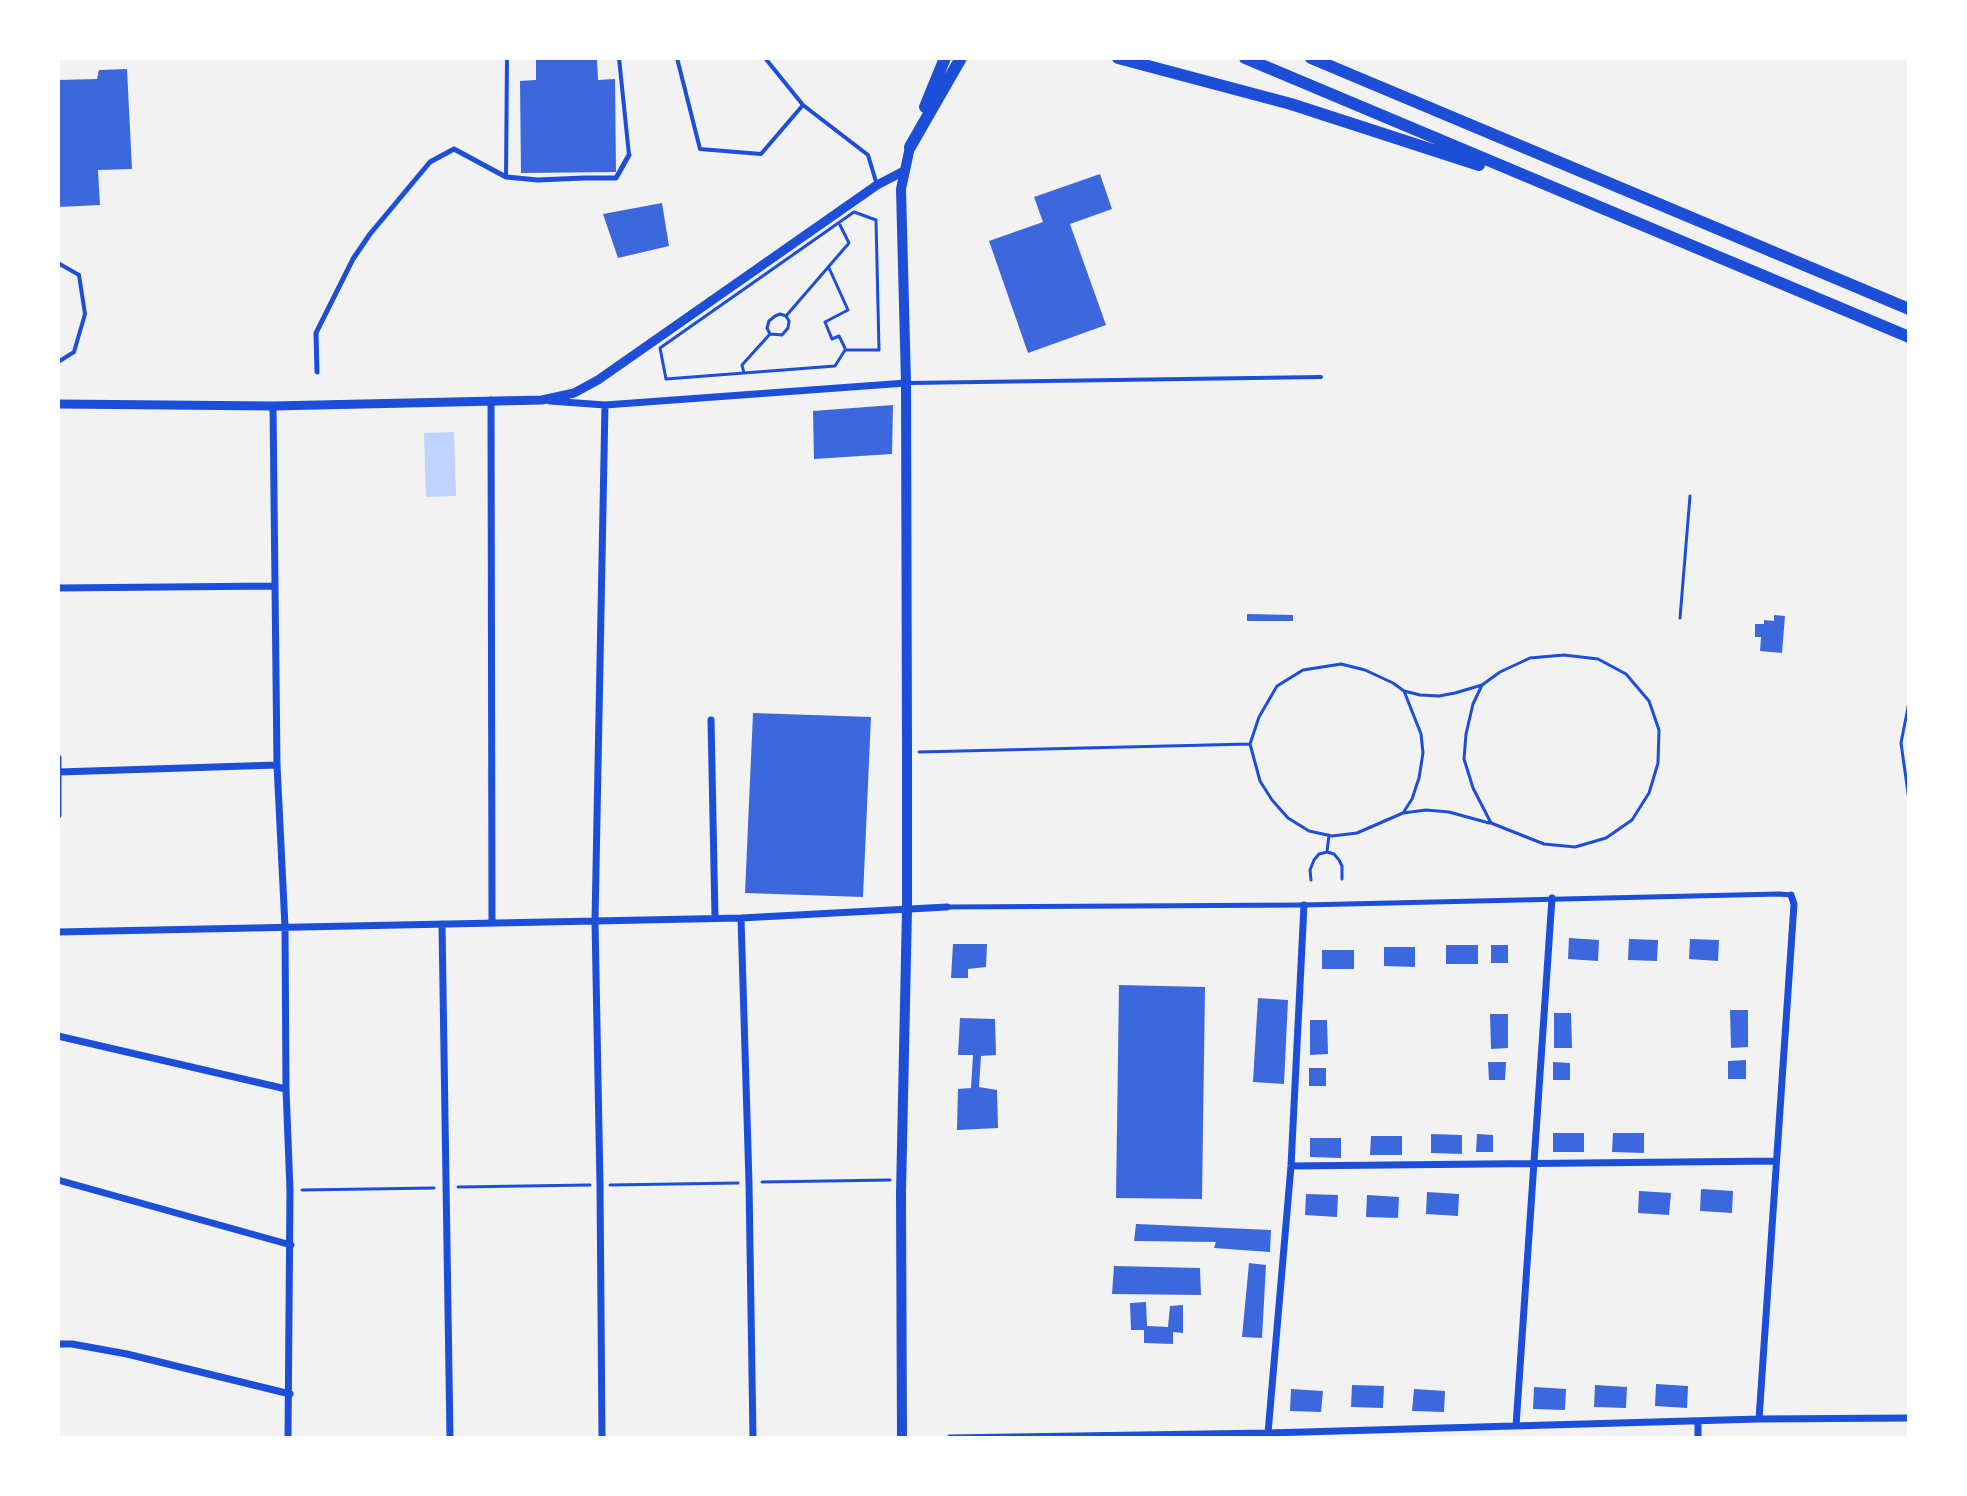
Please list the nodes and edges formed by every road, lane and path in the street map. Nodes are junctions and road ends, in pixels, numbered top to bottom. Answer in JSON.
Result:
{"nodes":[{"id":1,"x":507,"y":58,"type":"edge"},
{"id":2,"x":619,"y":58,"type":"edge"},
{"id":3,"x":677,"y":58,"type":"edge"},
{"id":4,"x":765,"y":58,"type":"edge"},
{"id":5,"x":945,"y":58,"type":"edge"},
{"id":6,"x":961,"y":58,"type":"edge"},
{"id":7,"x":1118,"y":58,"type":"edge"},
{"id":8,"x":1245,"y":58,"type":"edge"},
{"id":9,"x":1311,"y":58,"type":"edge"},
{"id":10,"x":803,"y":105,"type":"junction"},
{"id":11,"x":910,"y":147,"type":"junction"},
{"id":12,"x":629,"y":155,"type":"joint"},
{"id":13,"x":904,"y":171,"type":"junction"},
{"id":14,"x":506,"y":177,"type":"junction"},
{"id":15,"x":877,"y":185,"type":"junction"},
{"id":16,"x":1558,"y":190,"type":"junction"},
{"id":17,"x":839,"y":223,"type":"junction"},
{"id":18,"x":58,"y":263,"type":"edge"},
{"id":19,"x":828,"y":267,"type":"junction"},
{"id":20,"x":1909,"y":309,"type":"edge"},
{"id":21,"x":786,"y":316,"type":"junction"},
{"id":22,"x":770,"y":334,"type":"junction"},
{"id":23,"x":1909,"y":337,"type":"edge"},
{"id":24,"x":845,"y":348,"type":"dead end"},
{"id":25,"x":58,"y":362,"type":"edge"},
{"id":26,"x":317,"y":372,"type":"dead end"},
{"id":27,"x":744,"y":373,"type":"junction"},
{"id":28,"x":1321,"y":377,"type":"dead end"},
{"id":29,"x":906,"y":383,"type":"junction"},
{"id":30,"x":491,"y":400,"type":"junction"},
{"id":31,"x":542,"y":400,"type":"junction"},
{"id":32,"x":58,"y":404,"type":"edge"},
{"id":33,"x":605,"y":405,"type":"junction"},
{"id":34,"x":273,"y":406,"type":"junction"},
{"id":35,"x":1690,"y":496,"type":"dead end"},
{"id":36,"x":275,"y":586,"type":"junction"},
{"id":37,"x":58,"y":588,"type":"edge"},
{"id":38,"x":1680,"y":618,"type":"dead end"},
{"id":39,"x":1482,"y":685,"type":"junction"},
{"id":40,"x":1404,"y":691,"type":"junction"},
{"id":41,"x":1909,"y":702,"type":"edge"},
{"id":42,"x":711,"y":720,"type":"dead end"},
{"id":43,"x":1250,"y":744,"type":"junction"},
{"id":44,"x":907,"y":752,"type":"junction"},
{"id":45,"x":58,"y":758,"type":"edge"},
{"id":46,"x":277,"y":765,"type":"junction"},
{"id":47,"x":59,"y":772,"type":"edge"},
{"id":48,"x":1909,"y":800,"type":"edge"},
{"id":49,"x":1403,"y":813,"type":"junction"},
{"id":50,"x":58,"y":815,"type":"edge"},
{"id":51,"x":1491,"y":823,"type":"junction"},
{"id":52,"x":1329,"y":835,"type":"junction"},
{"id":53,"x":1327,"y":852,"type":"junction"},
{"id":54,"x":1342,"y":879,"type":"dead end"},
{"id":55,"x":1311,"y":880,"type":"dead end"},
{"id":56,"x":1791,"y":895,"type":"joint"},
{"id":57,"x":1552,"y":898,"type":"junction"},
{"id":58,"x":1304,"y":905,"type":"junction"},
{"id":59,"x":947,"y":907,"type":"joint"},
{"id":60,"x":907,"y":909,"type":"junction"},
{"id":61,"x":715,"y":918,"type":"junction"},
{"id":62,"x":741,"y":918,"type":"junction"},
{"id":63,"x":595,"y":921,"type":"junction"},
{"id":64,"x":492,"y":923,"type":"junction"},
{"id":65,"x":442,"y":924,"type":"junction"},
{"id":66,"x":285,"y":927,"type":"junction"},
{"id":67,"x":58,"y":932,"type":"edge"},
{"id":68,"x":58,"y":1036,"type":"edge"},
{"id":69,"x":286,"y":1089,"type":"junction"},
{"id":70,"x":1776,"y":1161,"type":"junction"},
{"id":71,"x":1534,"y":1162,"type":"junction"},
{"id":72,"x":1291,"y":1166,"type":"junction"},
{"id":73,"x":58,"y":1180,"type":"edge"},
{"id":74,"x":291,"y":1245,"type":"junction"},
{"id":75,"x":58,"y":1344,"type":"edge"},
{"id":76,"x":290,"y":1394,"type":"junction"},
{"id":77,"x":1909,"y":1418,"type":"edge"},
{"id":78,"x":1759,"y":1419,"type":"junction"},
{"id":79,"x":1698,"y":1421,"type":"junction"},
{"id":80,"x":1516,"y":1426,"type":"junction"},
{"id":81,"x":1425,"y":1428,"type":"junction"},
{"id":82,"x":1268,"y":1433,"type":"junction"},
{"id":83,"x":1166,"y":1436,"type":"edge"},
{"id":84,"x":288,"y":1438,"type":"edge"},
{"id":85,"x":450,"y":1438,"type":"edge"},
{"id":86,"x":602,"y":1438,"type":"edge"},
{"id":87,"x":753,"y":1438,"type":"edge"},
{"id":88,"x":902,"y":1438,"type":"edge"},
{"id":89,"x":950,"y":1438,"type":"edge"},
{"id":90,"x":1425,"y":1438,"type":"edge"},
{"id":91,"x":1698,"y":1438,"type":"edge"}],
"edges":[{"from":1,"to":14,"type":"lane"},
{"from":2,"to":12,"type":"lane"},
{"from":3,"to":10,"type":"lane"},
{"from":4,"to":10,"type":"lane"},
{"from":5,"to":11,"type":"highway"},
{"from":6,"to":11,"type":"highway"},
{"from":7,"to":16,"type":"highway"},
{"from":8,"to":16,"type":"highway"},
{"from":9,"to":20,"type":"highway"},
{"from":10,"to":15,"type":"lane"},
{"from":11,"to":13,"type":"main road"},
{"from":12,"to":14,"type":"street"},
{"from":13,"to":15,"type":"street"},
{"from":13,"to":29,"type":"main road"},
{"from":14,"to":26,"type":"street"},
{"from":15,"to":31,"type":"street"},
{"from":16,"to":23,"type":"highway"},
{"from":17,"to":19,"type":"path"},
{"from":17,"to":27,"type":"path"},
{"from":17,"to":27,"type":"path"},
{"from":18,"to":25,"type":"lane"},
{"from":19,"to":21,"type":"path"},
{"from":19,"to":24,"type":"path"},
{"from":21,"to":22,"type":"path"},
{"from":21,"to":22,"type":"path"},
{"from":22,"to":27,"type":"path"},
{"from":28,"to":29,"type":"lane"},
{"from":29,"to":33,"type":"street"},
{"from":29,"to":44,"type":"main road"},
{"from":30,"to":31,"type":"street"},
{"from":30,"to":34,"type":"street"},
{"from":30,"to":64,"type":"street"},
{"from":31,"to":33,"type":"street"},
{"from":32,"to":34,"type":"street"},
{"from":33,"to":63,"type":"street"},
{"from":34,"to":36,"type":"street"},
{"from":35,"to":38,"type":"path"},
{"from":36,"to":37,"type":"street"},
{"from":36,"to":46,"type":"street"},
{"from":39,"to":40,"type":"path"},
{"from":39,"to":51,"type":"path"},
{"from":39,"to":51,"type":"path"},
{"from":40,"to":43,"type":"path"},
{"from":40,"to":49,"type":"path"},
{"from":41,"to":48,"type":"path"},
{"from":42,"to":61,"type":"street"},
{"from":43,"to":44,"type":"path"},
{"from":43,"to":52,"type":"path"},
{"from":44,"to":60,"type":"main road"},
{"from":45,"to":47,"type":"street"},
{"from":46,"to":47,"type":"street"},
{"from":46,"to":66,"type":"street"},
{"from":47,"to":50,"type":"street"},
{"from":49,"to":51,"type":"path"},
{"from":49,"to":52,"type":"path"},
{"from":52,"to":53,"type":"path"},
{"from":53,"to":54,"type":"path"},
{"from":53,"to":55,"type":"path"},
{"from":56,"to":57,"type":"street"},
{"from":56,"to":70,"type":"street"},
{"from":57,"to":58,"type":"street"},
{"from":57,"to":71,"type":"street"},
{"from":58,"to":59,"type":"street"},
{"from":58,"to":72,"type":"street"},
{"from":59,"to":60,"type":"street"},
{"from":60,"to":62,"type":"street"},
{"from":60,"to":88,"type":"main road"},
{"from":61,"to":62,"type":"street"},
{"from":61,"to":63,"type":"street"},
{"from":62,"to":87,"type":"street"},
{"from":63,"to":64,"type":"street"},
{"from":63,"to":86,"type":"street"},
{"from":64,"to":65,"type":"street"},
{"from":65,"to":66,"type":"street"},
{"from":65,"to":85,"type":"street"},
{"from":66,"to":67,"type":"street"},
{"from":66,"to":69,"type":"street"},
{"from":68,"to":69,"type":"street"},
{"from":69,"to":74,"type":"street"},
{"from":70,"to":71,"type":"street"},
{"from":70,"to":78,"type":"street"},
{"from":71,"to":72,"type":"street"},
{"from":71,"to":80,"type":"street"},
{"from":72,"to":82,"type":"street"},
{"from":73,"to":74,"type":"street"},
{"from":74,"to":76,"type":"street"},
{"from":75,"to":76,"type":"street"},
{"from":76,"to":84,"type":"street"},
{"from":77,"to":78,"type":"street"},
{"from":78,"to":79,"type":"street"},
{"from":79,"to":80,"type":"street"},
{"from":79,"to":91,"type":"street"},
{"from":80,"to":81,"type":"street"},
{"from":81,"to":82,"type":"street"},
{"from":81,"to":90,"type":"street"},
{"from":82,"to":83,"type":"street"},
{"from":83,"to":89,"type":"street"}]}
